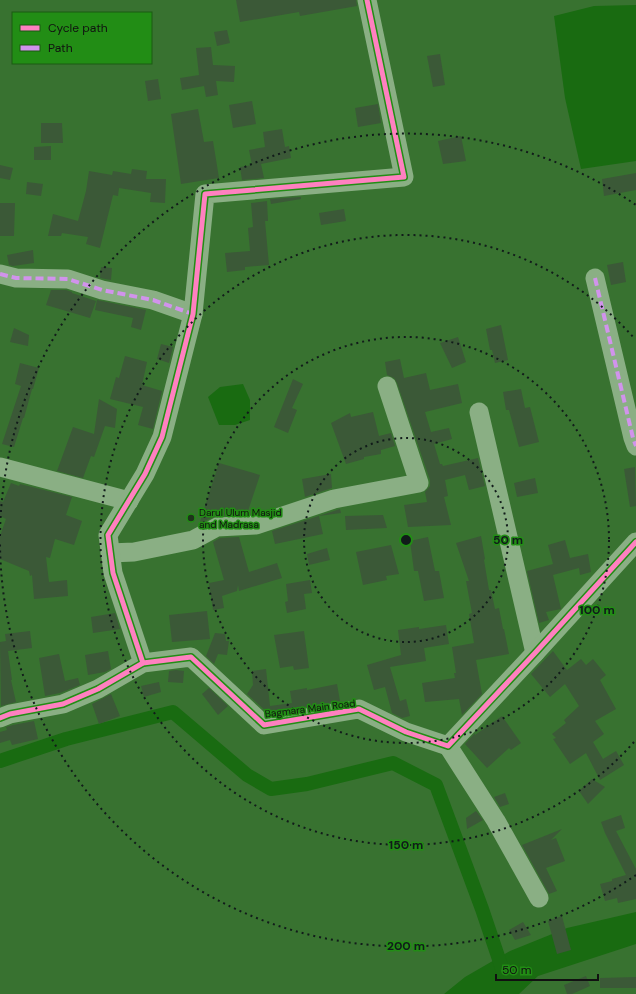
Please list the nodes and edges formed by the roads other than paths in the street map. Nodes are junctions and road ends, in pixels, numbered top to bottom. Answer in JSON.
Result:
{"nodes":[{"id":1,"x":367,"y":0,"type":"edge"},
{"id":2,"x":0,"y":274,"type":"edge"},
{"id":3,"x":595,"y":278,"type":"dead end"},
{"id":4,"x":193,"y":314,"type":"junction"},
{"id":5,"x":387,"y":386,"type":"dead end"},
{"id":6,"x":479,"y":412,"type":"dead end"},
{"id":7,"x":636,"y":446,"type":"edge"},
{"id":8,"x":0,"y":467,"type":"edge"},
{"id":9,"x":129,"y":500,"type":"junction"},
{"id":10,"x":636,"y":542,"type":"edge"},
{"id":11,"x":110,"y":553,"type":"junction"},
{"id":12,"x":535,"y":654,"type":"junction"},
{"id":13,"x":143,"y":663,"type":"junction"},
{"id":14,"x":0,"y":718,"type":"edge"},
{"id":15,"x":448,"y":746,"type":"junction"},
{"id":16,"x":540,"y":898,"type":"dead end"}],
"edges":[{"from":1,"to":4,"type":"street"},
{"from":2,"to":4,"type":"street"},
{"from":3,"to":7,"type":"street"},
{"from":4,"to":9,"type":"street"},
{"from":5,"to":11,"type":"street"},
{"from":6,"to":12,"type":"street"},
{"from":8,"to":9,"type":"street"},
{"from":9,"to":11,"type":"street"},
{"from":10,"to":12,"type":"street"},
{"from":11,"to":13,"type":"street"},
{"from":12,"to":15,"type":"street"},
{"from":13,"to":14,"type":"street","name":"Bagmara Main Road"},
{"from":13,"to":15,"type":"street","name":"Bagmara Main Road"},
{"from":15,"to":16,"type":"street"}]}
